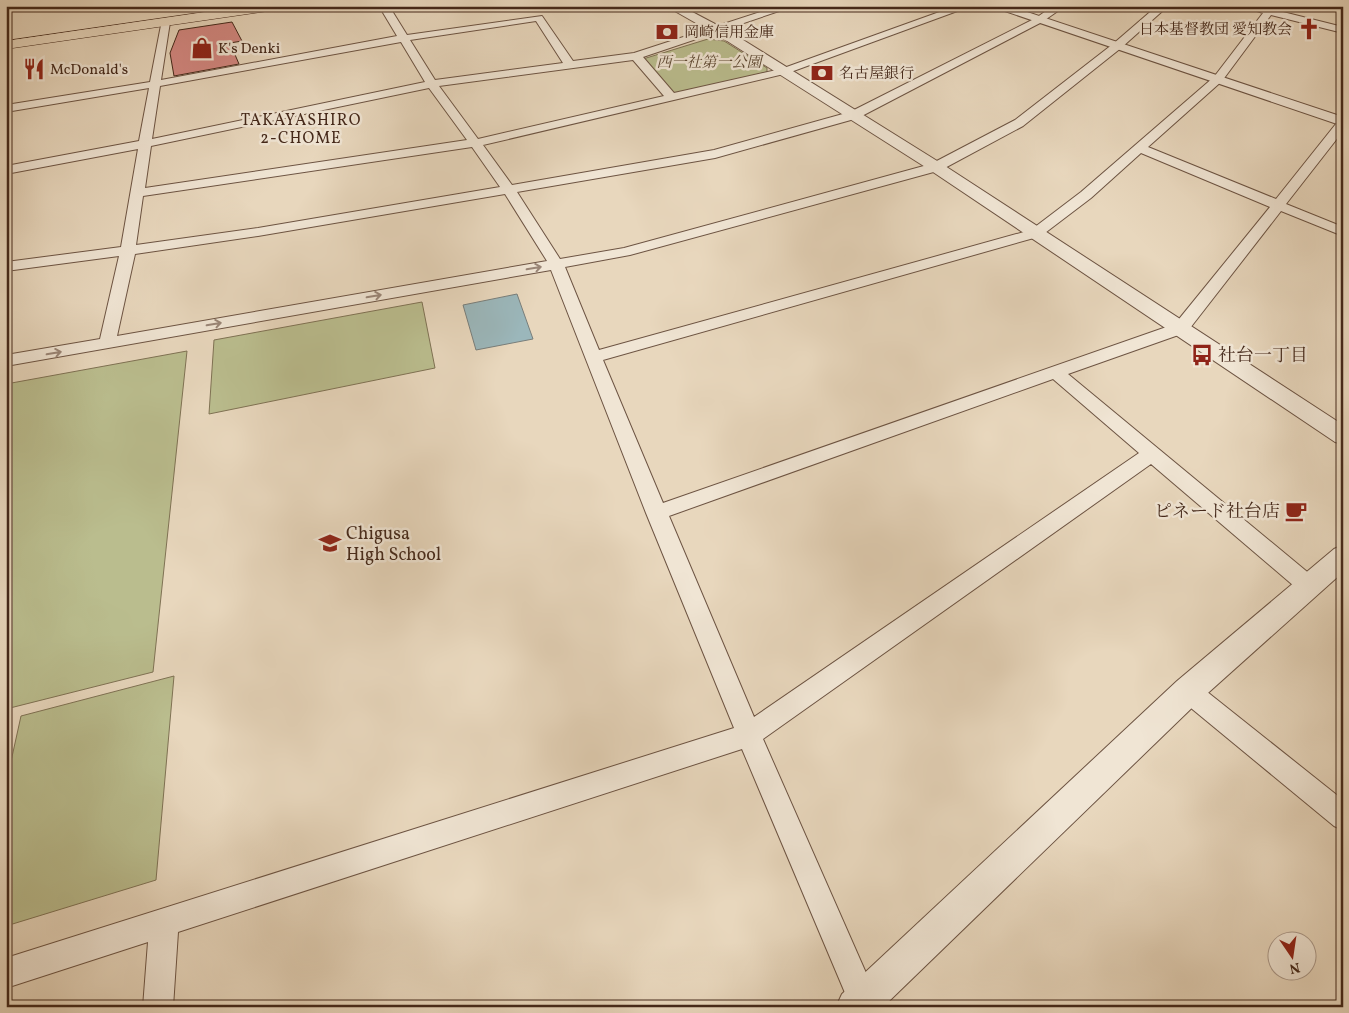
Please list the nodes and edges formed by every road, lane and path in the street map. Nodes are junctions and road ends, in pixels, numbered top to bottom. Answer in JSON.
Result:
{"nodes":[{"id":1,"x":214,"y":6,"type":"edge"},
{"id":2,"x":275,"y":6,"type":"edge"},
{"id":3,"x":384,"y":6,"type":"edge"},
{"id":4,"x":672,"y":6,"type":"edge"},
{"id":5,"x":789,"y":6,"type":"edge"},
{"id":6,"x":966,"y":6,"type":"edge"},
{"id":7,"x":996,"y":6,"type":"edge"},
{"id":8,"x":1060,"y":6,"type":"edge"},
{"id":9,"x":1163,"y":6,"type":"edge"},
{"id":10,"x":1247,"y":6,"type":"edge"},
{"id":11,"x":1272,"y":8,"type":"edge"},
{"id":12,"x":1039,"y":20,"type":"junction"},
{"id":13,"x":165,"y":22,"type":"junction"},
{"id":14,"x":716,"y":30,"type":"junction"},
{"id":15,"x":1343,"y":30,"type":"edge"},
{"id":16,"x":6,"y":36,"type":"edge"},
{"id":17,"x":404,"y":38,"type":"junction"},
{"id":18,"x":6,"y":45,"type":"edge"},
{"id":19,"x":1117,"y":46,"type":"junction"},
{"id":20,"x":636,"y":56,"type":"junction"},
{"id":21,"x":570,"y":65,"type":"junction"},
{"id":22,"x":784,"y":71,"type":"junction"},
{"id":23,"x":1218,"y":79,"type":"junction"},
{"id":24,"x":155,"y":84,"type":"junction"},
{"id":25,"x":432,"y":84,"type":"junction"},
{"id":26,"x":671,"y":97,"type":"junction"},
{"id":27,"x":6,"y":109,"type":"edge"},
{"id":28,"x":854,"y":115,"type":"junction"},
{"id":29,"x":1343,"y":122,"type":"edge"},
{"id":30,"x":475,"y":143,"type":"junction"},
{"id":31,"x":145,"y":144,"type":"junction"},
{"id":32,"x":1139,"y":148,"type":"junction"},
{"id":33,"x":936,"y":167,"type":"junction"},
{"id":34,"x":6,"y":170,"type":"edge"},
{"id":35,"x":508,"y":188,"type":"junction"},
{"id":36,"x":138,"y":192,"type":"junction"},
{"id":37,"x":1278,"y":205,"type":"junction"},
{"id":38,"x":1343,"y":232,"type":"edge"},
{"id":39,"x":1036,"y":233,"type":"junction"},
{"id":40,"x":128,"y":250,"type":"junction"},
{"id":41,"x":556,"y":264,"type":"junction"},
{"id":42,"x":6,"y":267,"type":"edge"},
{"id":43,"x":1181,"y":328,"type":"junction"},
{"id":44,"x":106,"y":343,"type":"junction"},
{"id":45,"x":594,"y":358,"type":"junction"},
{"id":46,"x":6,"y":361,"type":"edge"},
{"id":47,"x":1056,"y":373,"type":"junction"},
{"id":48,"x":1343,"y":436,"type":"edge"},
{"id":49,"x":1152,"y":454,"type":"junction"},
{"id":50,"x":656,"y":512,"type":"junction"},
{"id":51,"x":1343,"y":556,"type":"edge"},
{"id":52,"x":1309,"y":586,"type":"junction"},
{"id":53,"x":1188,"y":691,"type":"junction"},
{"id":54,"x":749,"y":735,"type":"junction"},
{"id":55,"x":1343,"y":817,"type":"edge"},
{"id":56,"x":164,"y":923,"type":"junction"},
{"id":57,"x":6,"y":974,"type":"edge"},
{"id":58,"x":861,"y":1004,"type":"edge"},
{"id":59,"x":158,"y":1007,"type":"edge"}],
"edges":[{"from":1,"to":16,"type":"main road"},
{"from":2,"to":13,"type":"main road"},
{"from":3,"to":17,"type":"street"},
{"from":4,"to":14,"type":"street"},
{"from":5,"to":14,"type":"street"},
{"from":6,"to":22,"type":"street"},
{"from":7,"to":12,"type":"street"},
{"from":8,"to":12,"type":"street"},
{"from":9,"to":19,"type":"street"},
{"from":10,"to":11,"type":"street"},
{"from":11,"to":15,"type":"street"},
{"from":11,"to":23,"type":"street"},
{"from":12,"to":19,"type":"street"},
{"from":12,"to":28,"type":"street"},
{"from":13,"to":18,"type":"main road"},
{"from":13,"to":24,"type":"street"},
{"from":14,"to":20,"type":"street"},
{"from":14,"to":22,"type":"street"},
{"from":17,"to":21,"type":"street"},
{"from":17,"to":24,"type":"street"},
{"from":17,"to":25,"type":"street"},
{"from":19,"to":23,"type":"street"},
{"from":19,"to":33,"type":"street"},
{"from":20,"to":21,"type":"street"},
{"from":20,"to":26,"type":"street"},
{"from":21,"to":25,"type":"street"},
{"from":22,"to":26,"type":"street"},
{"from":22,"to":28,"type":"street"},
{"from":23,"to":29,"type":"street"},
{"from":23,"to":32,"type":"street"},
{"from":24,"to":27,"type":"street"},
{"from":24,"to":31,"type":"street"},
{"from":25,"to":30,"type":"street"},
{"from":25,"to":31,"type":"street"},
{"from":26,"to":30,"type":"street"},
{"from":28,"to":33,"type":"street"},
{"from":28,"to":35,"type":"street"},
{"from":29,"to":37,"type":"street"},
{"from":30,"to":35,"type":"street"},
{"from":30,"to":36,"type":"street"},
{"from":31,"to":34,"type":"street"},
{"from":31,"to":36,"type":"street"},
{"from":32,"to":37,"type":"street"},
{"from":32,"to":39,"type":"street"},
{"from":33,"to":39,"type":"street"},
{"from":33,"to":41,"type":"street"},
{"from":35,"to":40,"type":"street"},
{"from":35,"to":41,"type":"street"},
{"from":36,"to":40,"type":"street"},
{"from":37,"to":38,"type":"street"},
{"from":37,"to":43,"type":"street"},
{"from":39,"to":43,"type":"street"},
{"from":39,"to":45,"type":"street"},
{"from":40,"to":42,"type":"street"},
{"from":40,"to":44,"type":"street"},
{"from":44,"to":41,"type":"street","one_way":true},
{"from":41,"to":45,"type":"street"},
{"from":43,"to":47,"type":"street"},
{"from":43,"to":48,"type":"street"},
{"from":46,"to":44,"type":"street","one_way":true},
{"from":45,"to":50,"type":"street"},
{"from":47,"to":49,"type":"street"},
{"from":47,"to":50,"type":"street"},
{"from":49,"to":52,"type":"street"},
{"from":49,"to":54,"type":"street"},
{"from":50,"to":54,"type":"street"},
{"from":51,"to":52,"type":"street"},
{"from":52,"to":53,"type":"street"},
{"from":53,"to":55,"type":"street"},
{"from":53,"to":58,"type":"street"},
{"from":54,"to":56,"type":"street"},
{"from":54,"to":58,"type":"street"},
{"from":56,"to":57,"type":"street"},
{"from":56,"to":59,"type":"street"}]}
